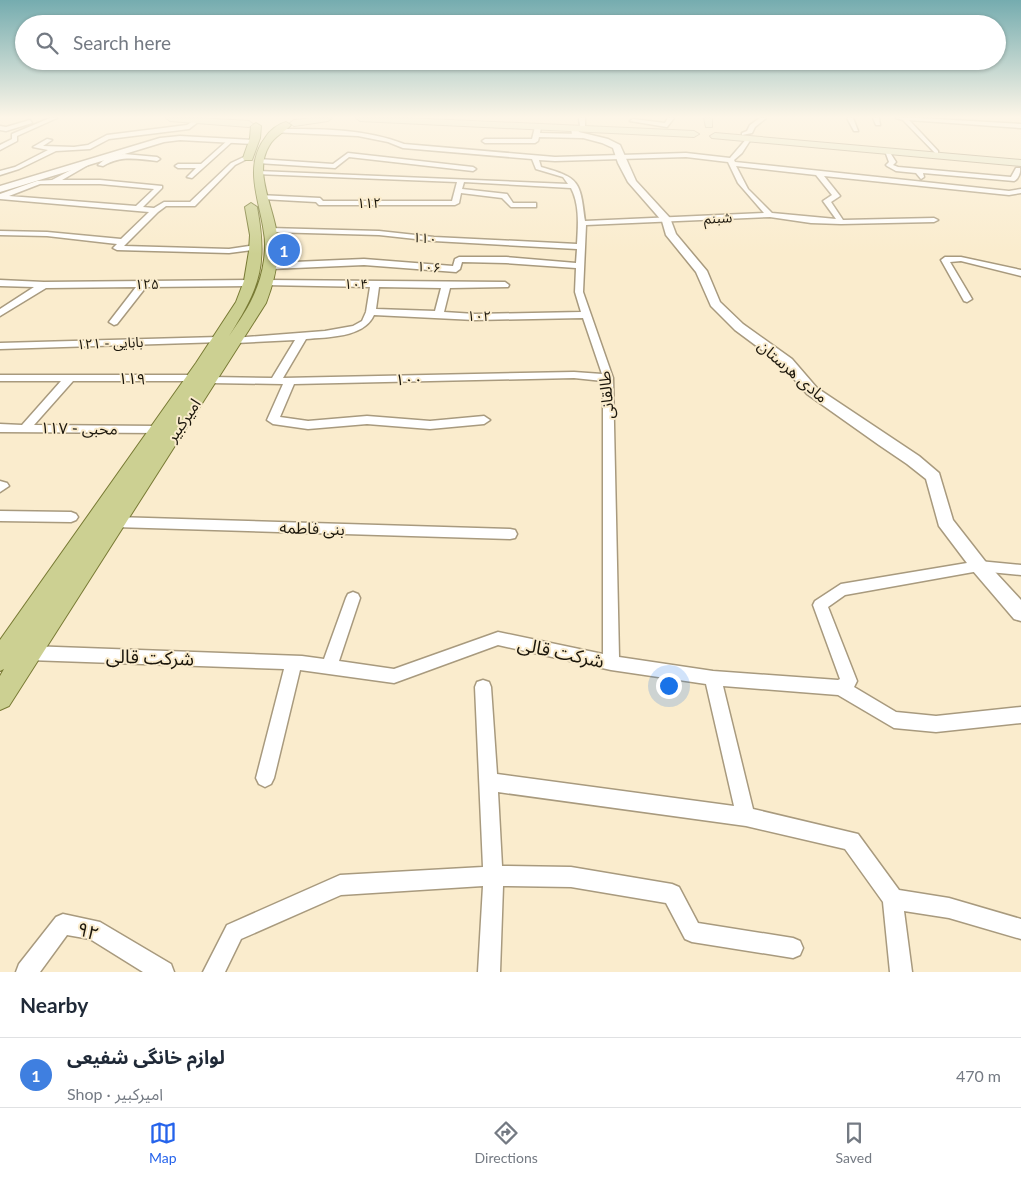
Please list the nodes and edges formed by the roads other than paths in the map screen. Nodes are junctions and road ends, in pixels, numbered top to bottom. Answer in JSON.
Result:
{"nodes":[{"id":1,"x":26,"y":163,"type":"edge"},
{"id":2,"x":90,"y":163,"type":"edge"},
{"id":3,"x":93,"y":163,"type":"edge"},
{"id":4,"x":205,"y":163,"type":"edge"},
{"id":5,"x":234,"y":163,"type":"edge"},
{"id":6,"x":255,"y":163,"type":"edge"},
{"id":7,"x":326,"y":163,"type":"edge"},
{"id":8,"x":338,"y":163,"type":"edge"},
{"id":9,"x":367,"y":163,"type":"edge"},
{"id":10,"x":423,"y":163,"type":"edge"},
{"id":11,"x":537,"y":163,"type":"edge"},
{"id":12,"x":623,"y":163,"type":"edge"},
{"id":13,"x":731,"y":163,"type":"edge"},
{"id":14,"x":742,"y":163,"type":"edge"},
{"id":15,"x":892,"y":163,"type":"edge"},
{"id":16,"x":1004,"y":163,"type":"edge"},
{"id":17,"x":178,"y":166,"type":"dead end"},
{"id":18,"x":202,"y":166,"type":"junction"},
{"id":19,"x":1020,"y":166,"type":"edge"},
{"id":20,"x":473,"y":169,"type":"dead end"},
{"id":21,"x":918,"y":171,"type":"junction"},
{"id":22,"x":818,"y":173,"type":"junction"},
{"id":23,"x":0,"y":174,"type":"edge"},
{"id":24,"x":190,"y":177,"type":"dead end"},
{"id":25,"x":461,"y":180,"type":"junction"},
{"id":26,"x":53,"y":182,"type":"junction"},
{"id":27,"x":493,"y":182,"type":"junction"},
{"id":28,"x":926,"y":183,"type":"junction"},
{"id":29,"x":574,"y":186,"type":"junction"},
{"id":30,"x":0,"y":189,"type":"edge"},
{"id":31,"x":458,"y":191,"type":"junction"},
{"id":32,"x":1021,"y":191,"type":"edge"},
{"id":33,"x":578,"y":194,"type":"junction"},
{"id":34,"x":0,"y":197,"type":"edge"},
{"id":35,"x":259,"y":200,"type":"junction"},
{"id":36,"x":533,"y":204,"type":"dead end"},
{"id":37,"x":138,"y":208,"type":"junction"},
{"id":38,"x":155,"y":210,"type":"junction"},
{"id":39,"x":770,"y":215,"type":"junction"},
{"id":40,"x":667,"y":220,"type":"junction"},
{"id":41,"x":934,"y":220,"type":"dead end"},
{"id":42,"x":841,"y":222,"type":"junction"},
{"id":43,"x":582,"y":223,"type":"junction"},
{"id":44,"x":269,"y":230,"type":"junction"},
{"id":45,"x":0,"y":234,"type":"edge"},
{"id":46,"x":123,"y":242,"type":"junction"},
{"id":47,"x":581,"y":247,"type":"junction"},
{"id":48,"x":256,"y":248,"type":"junction"},
{"id":49,"x":580,"y":266,"type":"junction"},
{"id":50,"x":1021,"y":273,"type":"edge"},
{"id":51,"x":263,"y":277,"type":"junction"},
{"id":52,"x":0,"y":283,"type":"edge"},
{"id":53,"x":143,"y":284,"type":"junction"},
{"id":54,"x":44,"y":285,"type":"junction"},
{"id":55,"x":375,"y":285,"type":"junction"},
{"id":56,"x":446,"y":285,"type":"junction"},
{"id":57,"x":505,"y":285,"type":"dead end"},
{"id":58,"x":967,"y":299,"type":"dead end"},
{"id":59,"x":371,"y":312,"type":"junction"},
{"id":60,"x":0,"y":313,"type":"edge"},
{"id":61,"x":439,"y":314,"type":"junction"},
{"id":62,"x":587,"y":315,"type":"junction"},
{"id":63,"x":114,"y":322,"type":"dead end"},
{"id":64,"x":303,"y":335,"type":"junction"},
{"id":65,"x":227,"y":340,"type":"junction"},
{"id":66,"x":0,"y":346,"type":"edge"},
{"id":67,"x":0,"y":378,"type":"edge"},
{"id":68,"x":70,"y":378,"type":"junction"},
{"id":69,"x":608,"y":378,"type":"junction"},
{"id":70,"x":202,"y":379,"type":"junction"},
{"id":71,"x":276,"y":380,"type":"junction"},
{"id":72,"x":290,"y":381,"type":"junction"},
{"id":73,"x":484,"y":420,"type":"dead end"},
{"id":74,"x":26,"y":427,"type":"junction"},
{"id":75,"x":0,"y":428,"type":"edge"},
{"id":76,"x":158,"y":430,"type":"junction"},
{"id":77,"x":0,"y":516,"type":"edge"},
{"id":78,"x":71,"y":517,"type":"dead end"},
{"id":79,"x":115,"y":522,"type":"junction"},
{"id":80,"x":510,"y":534,"type":"dead end"},
{"id":81,"x":979,"y":566,"type":"junction"},
{"id":82,"x":1021,"y":570,"type":"edge"},
{"id":83,"x":353,"y":598,"type":"dead end"},
{"id":84,"x":1021,"y":613,"type":"edge"},
{"id":85,"x":29,"y":653,"type":"junction"},
{"id":86,"x":0,"y":660,"type":"edge"},
{"id":87,"x":294,"y":663,"type":"junction"},
{"id":88,"x":611,"y":663,"type":"junction"},
{"id":89,"x":329,"y":667,"type":"junction"},
{"id":90,"x":713,"y":678,"type":"junction"},
{"id":91,"x":483,"y":687,"type":"dead end"},
{"id":92,"x":841,"y":688,"type":"junction"},
{"id":93,"x":0,"y":698,"type":"edge"},
{"id":94,"x":1021,"y":715,"type":"edge"},
{"id":95,"x":265,"y":778,"type":"dead end"},
{"id":96,"x":487,"y":782,"type":"junction"},
{"id":97,"x":746,"y":817,"type":"junction"},
{"id":98,"x":492,"y":876,"type":"junction"},
{"id":99,"x":893,"y":899,"type":"junction"},
{"id":100,"x":1021,"y":929,"type":"edge"},
{"id":101,"x":793,"y":948,"type":"dead end"},
{"id":102,"x":27,"y":972,"type":"edge"},
{"id":103,"x":163,"y":972,"type":"edge"},
{"id":104,"x":214,"y":972,"type":"edge"},
{"id":105,"x":489,"y":972,"type":"edge"},
{"id":106,"x":901,"y":972,"type":"edge"}],
"edges":[{"from":1,"to":23,"type":"street"},
{"from":2,"to":30,"type":"street"},
{"from":3,"to":26,"type":"street"},
{"from":4,"to":18,"type":"street"},
{"from":5,"to":38,"type":"street"},
{"from":6,"to":35,"type":"main road","name":"امیرکبیر"},
{"from":7,"to":8,"type":"street"},
{"from":9,"to":25,"type":"street"},
{"from":10,"to":20,"type":"street"},
{"from":11,"to":29,"type":"street","name":"طالقانی"},
{"from":12,"to":40,"type":"street","name":"مادی هرستان"},
{"from":13,"to":39,"type":"street"},
{"from":14,"to":22,"type":"street"},
{"from":15,"to":21,"type":"street"},
{"from":16,"to":19,"type":"main road"},
{"from":17,"to":18,"type":"street"},
{"from":18,"to":24,"type":"street"},
{"from":19,"to":21,"type":"street"},
{"from":21,"to":28,"type":"street"},
{"from":22,"to":28,"type":"street"},
{"from":22,"to":42,"type":"street"},
{"from":25,"to":27,"type":"street"},
{"from":25,"to":31,"type":"street"},
{"from":26,"to":34,"type":"street"},
{"from":26,"to":37,"type":"street"},
{"from":27,"to":29,"type":"street"},
{"from":27,"to":33,"type":"street"},
{"from":28,"to":32,"type":"street"},
{"from":29,"to":33,"type":"street","name":"طالقانی"},
{"from":31,"to":35,"type":"street","name":"۱۱۲"},
{"from":31,"to":36,"type":"street"},
{"from":33,"to":43,"type":"street","name":"طالقانی"},
{"from":34,"to":37,"type":"street"},
{"from":35,"to":44,"type":"main road","name":"امیرکبیر"},
{"from":35,"to":48,"type":"main road","name":"امیرکبیر"},
{"from":37,"to":38,"type":"street"},
{"from":38,"to":46,"type":"street"},
{"from":39,"to":40,"type":"street","name":"شبنم"},
{"from":39,"to":42,"type":"street","name":"شبنم"},
{"from":40,"to":43,"type":"street","name":"شبنم"},
{"from":40,"to":81,"type":"street","name":"مادی هرستان"},
{"from":41,"to":42,"type":"street","name":"شبنم"},
{"from":43,"to":47,"type":"street","name":"طالقانی"},
{"from":44,"to":47,"type":"street","name":"۱۱۰"},
{"from":44,"to":51,"type":"main road","name":"امیرکبیر"},
{"from":45,"to":46,"type":"street"},
{"from":46,"to":48,"type":"street"},
{"from":47,"to":49,"type":"street","name":"طالقانی"},
{"from":48,"to":51,"type":"main road","name":"امیرکبیر"},
{"from":49,"to":51,"type":"street","name":"۱۰۶"},
{"from":49,"to":62,"type":"street","name":"طالقانی"},
{"from":50,"to":58,"type":"street"},
{"from":51,"to":53,"type":"street","name":"۱۲۵"},
{"from":51,"to":55,"type":"street","name":"۱۰۴"},
{"from":51,"to":65,"type":"main road","name":"امیرکبیر"},
{"from":52,"to":54,"type":"street","name":"۱۲۵"},
{"from":53,"to":54,"type":"street","name":"۱۲۵"},
{"from":53,"to":63,"type":"street"},
{"from":54,"to":60,"type":"street"},
{"from":55,"to":56,"type":"street","name":"۱۰۴"},
{"from":55,"to":59,"type":"street"},
{"from":56,"to":57,"type":"street","name":"۱۰۴"},
{"from":56,"to":61,"type":"street"},
{"from":59,"to":61,"type":"street","name":"۱۰۲"},
{"from":59,"to":64,"type":"street"},
{"from":61,"to":62,"type":"street","name":"۱۰۲"},
{"from":62,"to":69,"type":"street","name":"طالقانی"},
{"from":64,"to":65,"type":"street"},
{"from":64,"to":71,"type":"street"},
{"from":65,"to":66,"type":"street","name":"بابایی - ۱۲۱"},
{"from":65,"to":70,"type":"main road","name":"امیرکبیر"},
{"from":67,"to":68,"type":"street","name":"۱۱۹"},
{"from":68,"to":70,"type":"street","name":"۱۱۹"},
{"from":68,"to":74,"type":"street"},
{"from":69,"to":72,"type":"street","name":"۱۰۰"},
{"from":69,"to":88,"type":"street","name":"طالقانی"},
{"from":70,"to":71,"type":"street","name":"۱۰۰"},
{"from":70,"to":76,"type":"main road","name":"امیرکبیر"},
{"from":70,"to":79,"type":"main road","name":"امیرکبیر"},
{"from":71,"to":72,"type":"street","name":"۱۰۰"},
{"from":72,"to":73,"type":"street"},
{"from":74,"to":75,"type":"street","name":"محبی - ۱۱۷"},
{"from":74,"to":76,"type":"street","name":"محبی - ۱۱۷"},
{"from":76,"to":86,"type":"main road","name":"امیرکبیر"},
{"from":77,"to":78,"type":"street"},
{"from":79,"to":80,"type":"street","name":"بنی فاطمه"},
{"from":79,"to":85,"type":"main road","name":"امیرکبیر"},
{"from":81,"to":82,"type":"street"},
{"from":81,"to":84,"type":"street","name":"مادی هرستان"},
{"from":81,"to":92,"type":"street"},
{"from":83,"to":89,"type":"street"},
{"from":85,"to":87,"type":"street","name":"شرکت قالی"},
{"from":85,"to":93,"type":"main road","name":"امیرکبیر"},
{"from":87,"to":89,"type":"street","name":"شرکت قالی"},
{"from":87,"to":95,"type":"street"},
{"from":88,"to":89,"type":"street","name":"شرکت قالی"},
{"from":88,"to":90,"type":"street","name":"شرکت قالی"},
{"from":90,"to":92,"type":"street","name":"شرکت قالی"},
{"from":90,"to":97,"type":"street"},
{"from":91,"to":96,"type":"street"},
{"from":92,"to":94,"type":"street"},
{"from":96,"to":97,"type":"street"},
{"from":96,"to":98,"type":"street"},
{"from":97,"to":99,"type":"street"},
{"from":98,"to":101,"type":"street"},
{"from":98,"to":104,"type":"street"},
{"from":98,"to":105,"type":"street"},
{"from":99,"to":100,"type":"street"},
{"from":99,"to":106,"type":"street"},
{"from":102,"to":103,"type":"street","name":"۹۲"}]}
